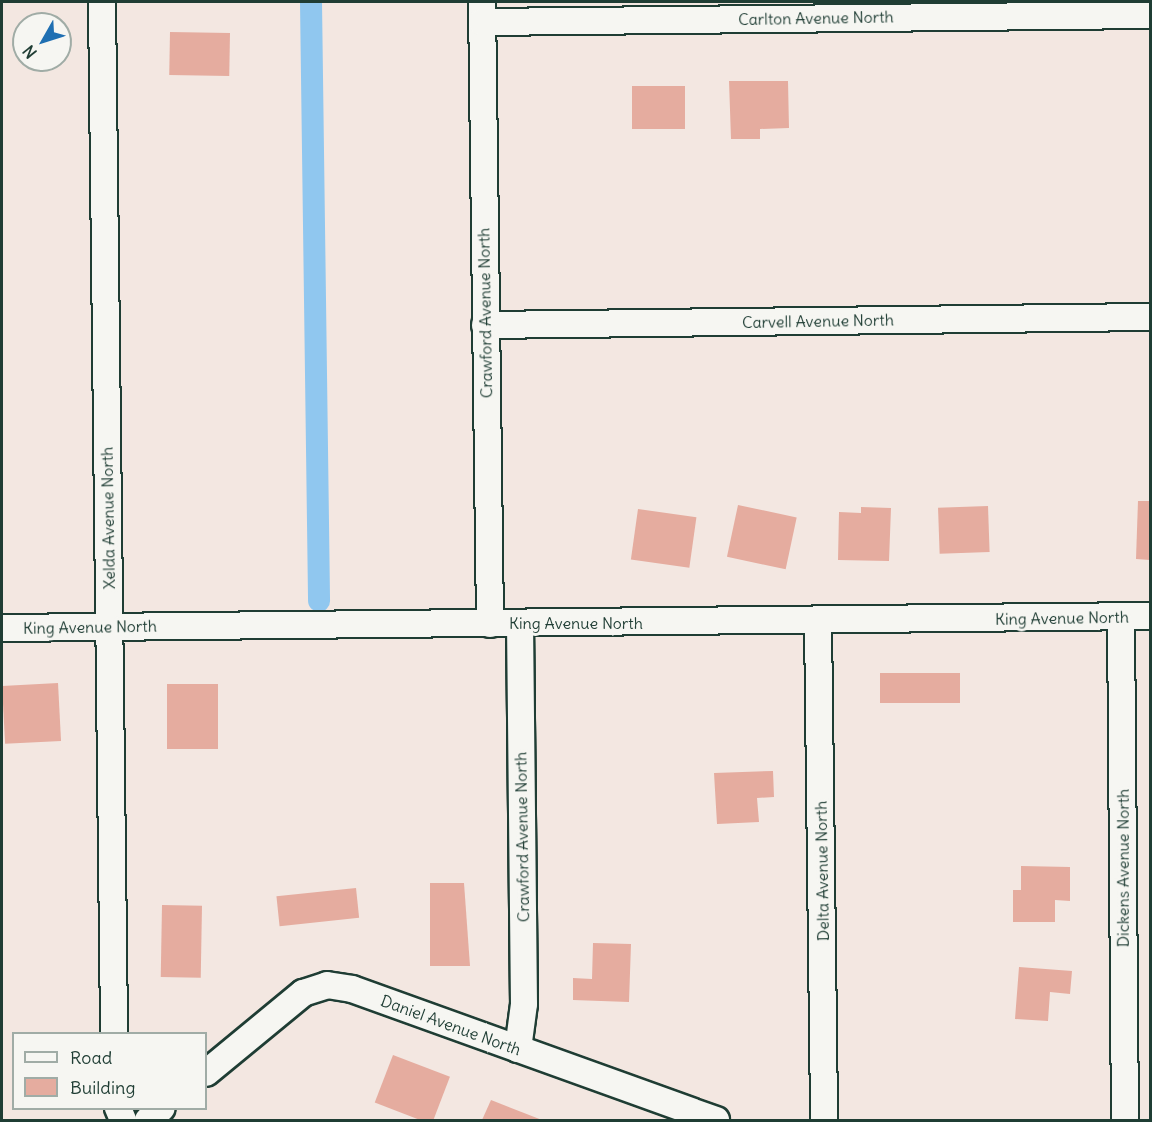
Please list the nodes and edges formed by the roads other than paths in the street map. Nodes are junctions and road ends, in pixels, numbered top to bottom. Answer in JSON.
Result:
{"nodes":[{"id":1,"x":102,"y":2,"type":"edge"},
{"id":2,"x":482,"y":12,"type":"edge"},
{"id":3,"x":1150,"y":15,"type":"edge"},
{"id":4,"x":1150,"y":317,"type":"edge"},
{"id":5,"x":485,"y":325,"type":"junction"},
{"id":6,"x":1121,"y":616,"type":"junction"},
{"id":7,"x":1150,"y":616,"type":"edge"},
{"id":8,"x":818,"y":621,"type":"junction"},
{"id":9,"x":490,"y":624,"type":"junction"},
{"id":10,"x":520,"y":624,"type":"junction"},
{"id":11,"x":110,"y":627,"type":"junction"},
{"id":12,"x":2,"y":628,"type":"edge"},
{"id":13,"x":114,"y":1032,"type":"edge"},
{"id":14,"x":518,"y":1049,"type":"junction"},
{"id":15,"x":207,"y":1072,"type":"edge"},
{"id":16,"x":160,"y":1110,"type":"edge"},
{"id":17,"x":148,"y":1120,"type":"edge"},
{"id":18,"x":716,"y":1120,"type":"edge"},
{"id":19,"x":824,"y":1120,"type":"edge"},
{"id":20,"x":1125,"y":1120,"type":"edge"}],
"edges":[{"from":1,"to":11,"type":"street","name":"Xelda Avenue North"},
{"from":2,"to":3,"type":"street","name":"Carlton Avenue North"},
{"from":2,"to":5,"type":"street","name":"Crawford Avenue North"},
{"from":4,"to":5,"type":"street","name":"Carvell Avenue North"},
{"from":5,"to":9,"type":"street","name":"Crawford Avenue North"},
{"from":6,"to":7,"type":"street","name":"King Avenue North"},
{"from":6,"to":8,"type":"street","name":"King Avenue North"},
{"from":6,"to":20,"type":"street","name":"Dickens Avenue North"},
{"from":8,"to":10,"type":"street","name":"King Avenue North"},
{"from":8,"to":19,"type":"street","name":"Delta Avenue North"},
{"from":9,"to":10,"type":"street","name":"King Avenue North"},
{"from":9,"to":11,"type":"street","name":"King Avenue North"},
{"from":10,"to":14,"type":"street","name":"Crawford Avenue North"},
{"from":11,"to":12,"type":"street","name":"King Avenue North"},
{"from":11,"to":13,"type":"street","name":"Xelda Avenue North"},
{"from":14,"to":15,"type":"street","name":"Daniel Avenue North"},
{"from":14,"to":18,"type":"street","name":"Daniel Avenue North"},
{"from":16,"to":17,"type":"street"}]}
